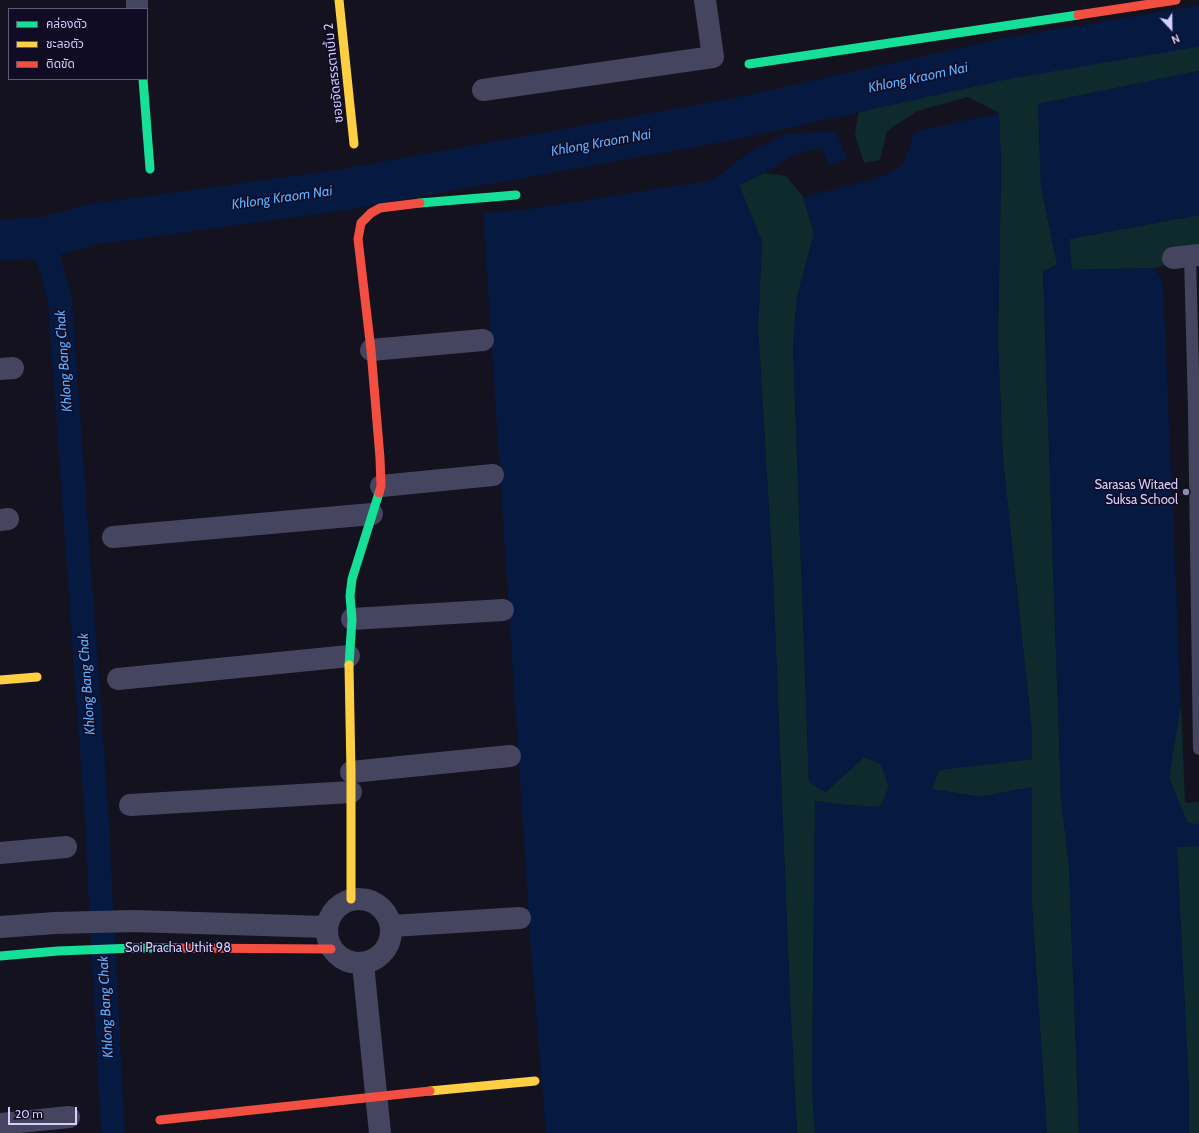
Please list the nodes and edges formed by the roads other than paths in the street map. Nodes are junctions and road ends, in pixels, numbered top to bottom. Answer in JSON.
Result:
{"nodes":[{"id":1,"x":339,"y":0,"type":"edge"},
{"id":2,"x":705,"y":0,"type":"edge"},
{"id":3,"x":1176,"y":0,"type":"edge"},
{"id":4,"x":749,"y":64,"type":"dead end"},
{"id":5,"x":143,"y":80,"type":"edge"},
{"id":6,"x":483,"y":90,"type":"dead end"},
{"id":7,"x":354,"y":144,"type":"dead end"},
{"id":8,"x":150,"y":168,"type":"dead end"},
{"id":9,"x":516,"y":195,"type":"dead end"},
{"id":10,"x":1187,"y":256,"type":"edge"},
{"id":11,"x":482,"y":340,"type":"dead end"},
{"id":12,"x":371,"y":350,"type":"junction"},
{"id":13,"x":1197,"y":410,"type":"edge"},
{"id":14,"x":493,"y":475,"type":"dead end"},
{"id":15,"x":381,"y":486,"type":"junction"},
{"id":16,"x":372,"y":514,"type":"junction"},
{"id":17,"x":113,"y":537,"type":"dead end"},
{"id":18,"x":503,"y":610,"type":"dead end"},
{"id":19,"x":352,"y":619,"type":"junction"},
{"id":20,"x":348,"y":656,"type":"junction"},
{"id":21,"x":37,"y":677,"type":"dead end"},
{"id":22,"x":118,"y":679,"type":"dead end"},
{"id":23,"x":0,"y":680,"type":"edge"},
{"id":24,"x":1199,"y":749,"type":"edge"},
{"id":25,"x":510,"y":756,"type":"dead end"},
{"id":26,"x":351,"y":782,"type":"junction"},
{"id":27,"x":130,"y":805,"type":"dead end"},
{"id":28,"x":66,"y":847,"type":"dead end"},
{"id":29,"x":0,"y":853,"type":"edge"},
{"id":30,"x":351,"y":899,"type":"junction"},
{"id":31,"x":520,"y":918,"type":"dead end"},
{"id":32,"x":392,"y":926,"type":"junction"},
{"id":33,"x":0,"y":927,"type":"edge"},
{"id":34,"x":326,"y":927,"type":"junction"},
{"id":35,"x":331,"y":948,"type":"junction"},
{"id":36,"x":0,"y":956,"type":"edge"},
{"id":37,"x":363,"y":964,"type":"junction"},
{"id":38,"x":536,"y":1081,"type":"dead end"},
{"id":39,"x":375,"y":1096,"type":"junction"},
{"id":40,"x":68,"y":1117,"type":"dead end"},
{"id":41,"x":160,"y":1120,"type":"dead end"},
{"id":42,"x":0,"y":1124,"type":"edge"},
{"id":43,"x":380,"y":1133,"type":"edge"}],
"edges":[{"from":1,"to":7,"type":"street","name":"ซอยจัดสรรตาเบิ้ม 2"},
{"from":2,"to":6,"type":"street"},
{"from":3,"to":4,"type":"street"},
{"from":5,"to":8,"type":"street"},
{"from":9,"to":12,"type":"street"},
{"from":10,"to":13,"type":"lane"},
{"from":11,"to":12,"type":"street"},
{"from":12,"to":15,"type":"street"},
{"from":13,"to":24,"type":"lane"},
{"from":14,"to":15,"type":"street"},
{"from":15,"to":16,"type":"street"},
{"from":16,"to":17,"type":"street"},
{"from":16,"to":19,"type":"street"},
{"from":18,"to":19,"type":"street"},
{"from":19,"to":20,"type":"street"},
{"from":20,"to":22,"type":"street"},
{"from":20,"to":26,"type":"street"},
{"from":21,"to":23,"type":"street"},
{"from":25,"to":26,"type":"street"},
{"from":26,"to":27,"type":"street"},
{"from":26,"to":30,"type":"street"},
{"from":28,"to":29,"type":"street"},
{"from":30,"to":32,"type":"street"},
{"from":30,"to":34,"type":"street"},
{"from":31,"to":32,"type":"street"},
{"from":32,"to":37,"type":"street"},
{"from":33,"to":34,"type":"street","name":"Soi Pracha Uthit 98"},
{"from":34,"to":35,"type":"street"},
{"from":35,"to":36,"type":"street","name":"Soi Pracha Uthit 98"},
{"from":35,"to":37,"type":"street"},
{"from":37,"to":39,"type":"street"},
{"from":38,"to":39,"type":"street"},
{"from":39,"to":41,"type":"street"},
{"from":39,"to":43,"type":"street"},
{"from":40,"to":42,"type":"street"}]}
